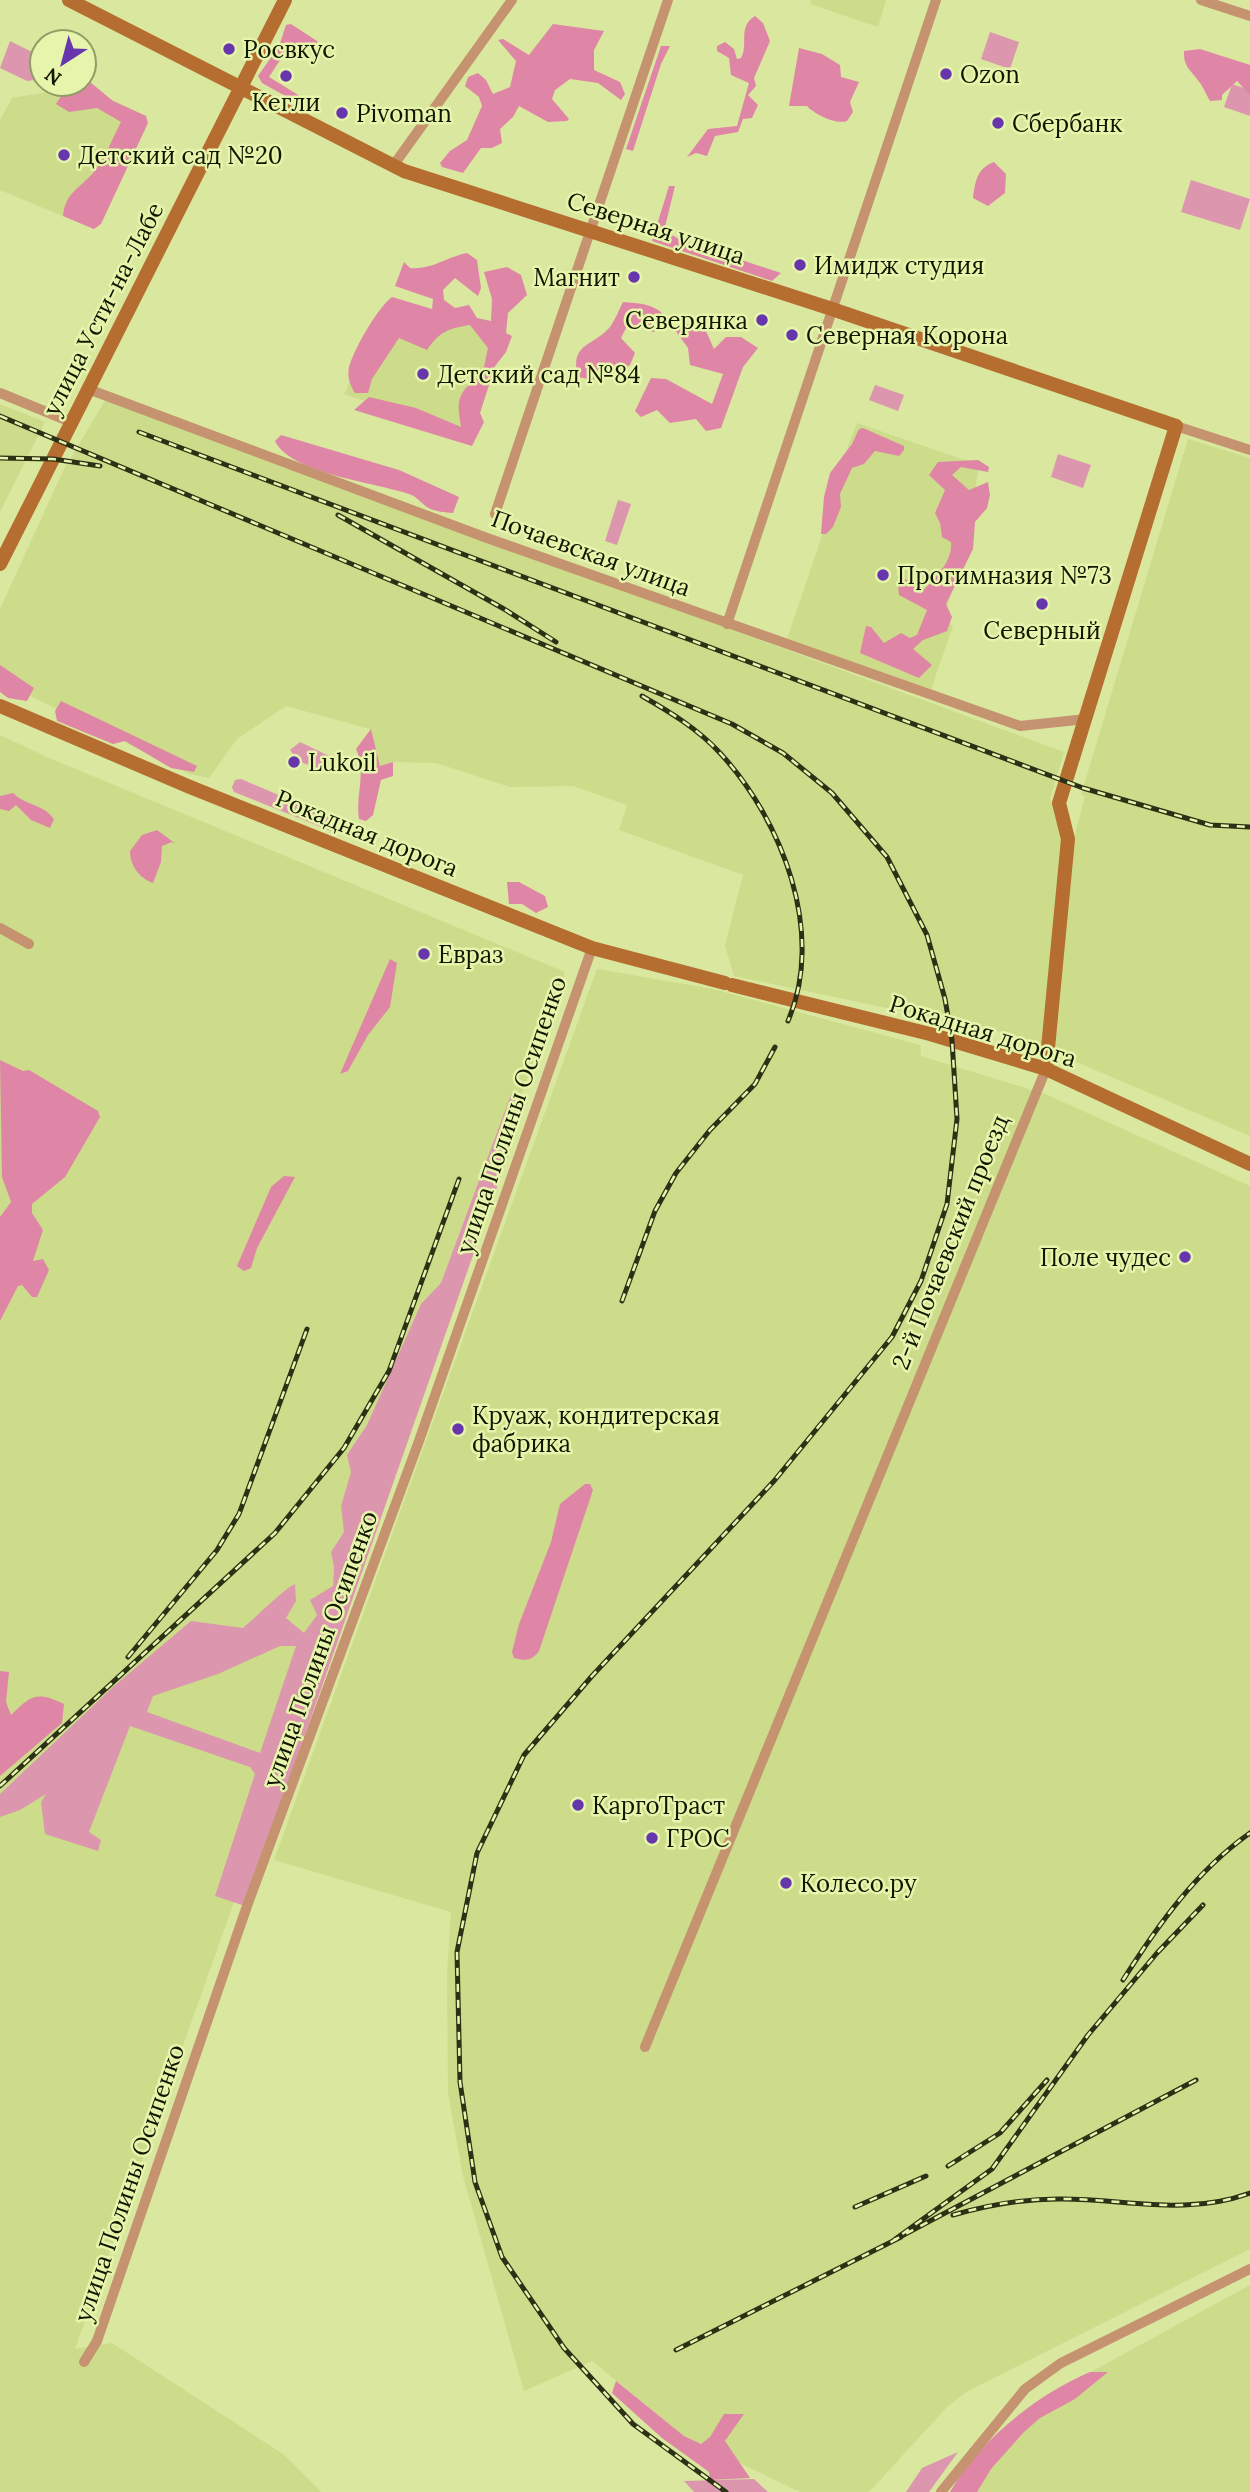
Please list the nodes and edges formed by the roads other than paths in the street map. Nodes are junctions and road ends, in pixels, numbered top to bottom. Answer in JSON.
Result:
{"nodes":[{"id":1,"x":69,"y":0,"type":"edge"},
{"id":2,"x":285,"y":0,"type":"edge"},
{"id":3,"x":512,"y":0,"type":"edge"},
{"id":4,"x":668,"y":0,"type":"edge"},
{"id":5,"x":936,"y":0,"type":"edge"},
{"id":6,"x":1201,"y":0,"type":"edge"},
{"id":7,"x":1250,"y":16,"type":"edge"},
{"id":8,"x":241,"y":87,"type":"junction"},
{"id":9,"x":393,"y":166,"type":"junction"},
{"id":10,"x":590,"y":230,"type":"junction"},
{"id":11,"x":832,"y":309,"type":"junction"},
{"id":12,"x":88,"y":389,"type":"junction"},
{"id":13,"x":0,"y":393,"type":"edge"},
{"id":14,"x":71,"y":422,"type":"junction"},
{"id":15,"x":1176,"y":426,"type":"junction"},
{"id":16,"x":1250,"y":450,"type":"edge"},
{"id":17,"x":495,"y":514,"type":"dead end"},
{"id":18,"x":0,"y":564,"type":"edge"},
{"id":19,"x":727,"y":624,"type":"junction"},
{"id":20,"x":0,"y":706,"type":"edge"},
{"id":21,"x":1086,"y":719,"type":"junction"},
{"id":22,"x":0,"y":928,"type":"edge"},
{"id":23,"x":29,"y":944,"type":"dead end"},
{"id":24,"x":592,"y":948,"type":"junction"},
{"id":25,"x":1046,"y":1069,"type":"junction"},
{"id":26,"x":1250,"y":1164,"type":"edge"},
{"id":27,"x":645,"y":2047,"type":"dead end"},
{"id":28,"x":1250,"y":2269,"type":"edge"},
{"id":29,"x":84,"y":2362,"type":"dead end"},
{"id":30,"x":941,"y":2492,"type":"edge"}],
"edges":[{"from":1,"to":8,"type":"street","name":"Северная улица"},
{"from":2,"to":8,"type":"street","name":"улица Усти-на-Лабе"},
{"from":3,"to":9,"type":"street"},
{"from":4,"to":10,"type":"street"},
{"from":5,"to":11,"type":"street"},
{"from":6,"to":7,"type":"street"},
{"from":8,"to":9,"type":"street","name":"Северная улица"},
{"from":8,"to":12,"type":"street","name":"улица Усти-на-Лабе"},
{"from":9,"to":10,"type":"street","name":"Северная улица"},
{"from":10,"to":11,"type":"street","name":"Северная улица"},
{"from":10,"to":17,"type":"street"},
{"from":11,"to":15,"type":"street","name":"Северная улица"},
{"from":11,"to":19,"type":"street"},
{"from":12,"to":14,"type":"street","name":"улица Усти-на-Лабе"},
{"from":12,"to":19,"type":"street","name":"Почаевская улица"},
{"from":13,"to":14,"type":"street"},
{"from":14,"to":18,"type":"street","name":"улица Усти-на-Лабе"},
{"from":15,"to":16,"type":"street","name":"Северная улица"},
{"from":15,"to":21,"type":"street","name":"2-й Почаевский проезд"},
{"from":19,"to":21,"type":"street","name":"Почаевская улица"},
{"from":20,"to":24,"type":"street","name":"Рокадная дорога"},
{"from":21,"to":25,"type":"street","name":"2-й Почаевский проезд"},
{"from":22,"to":23,"type":"street"},
{"from":24,"to":25,"type":"street","name":"Рокадная дорога"},
{"from":24,"to":29,"type":"street","name":"улица Полины Осипенко"},
{"from":25,"to":26,"type":"street","name":"Рокадная дорога"},
{"from":25,"to":27,"type":"street","name":"2-й Почаевский проезд"},
{"from":28,"to":30,"type":"street"}]}
